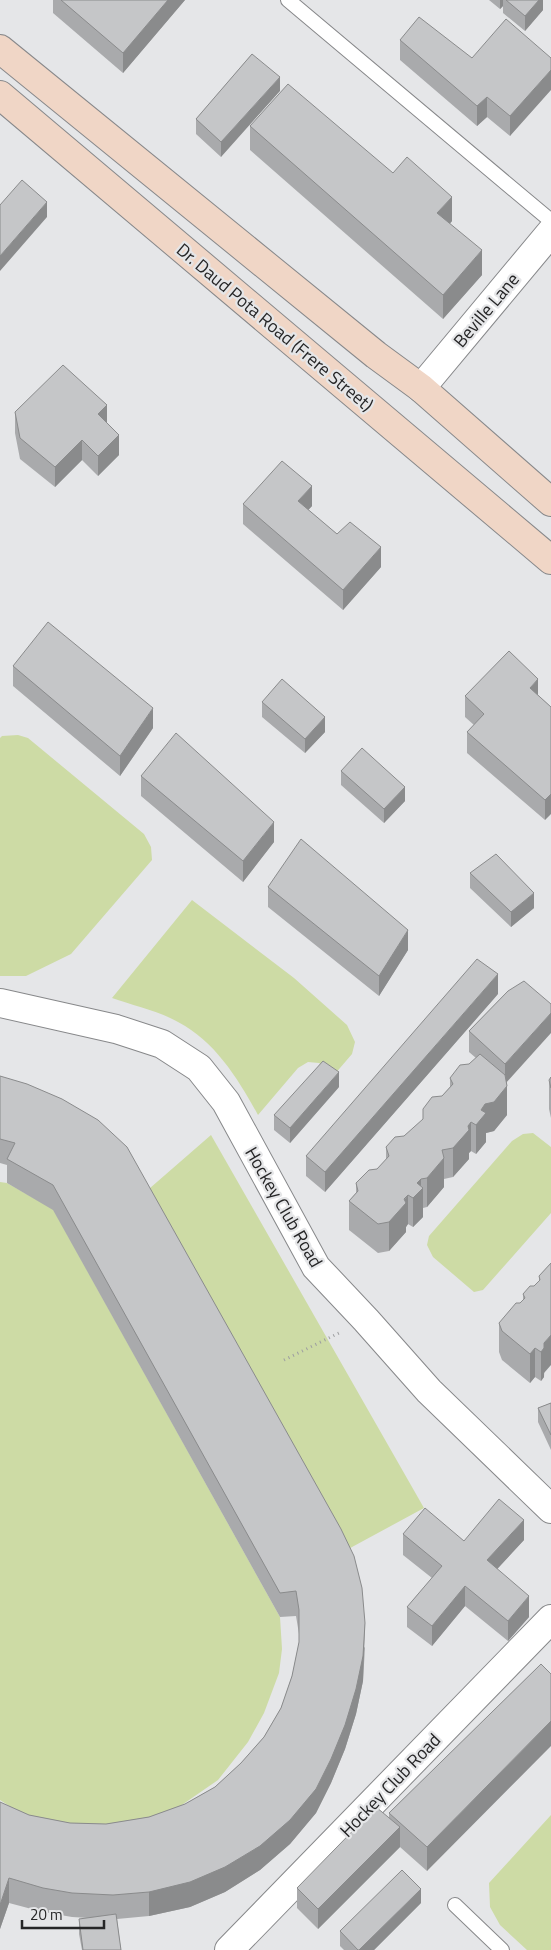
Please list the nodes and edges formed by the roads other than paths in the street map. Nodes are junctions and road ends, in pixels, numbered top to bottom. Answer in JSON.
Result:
{"nodes":[{"id":1,"x":288,"y":0,"type":"edge"},
{"id":2,"x":0,"y":49,"type":"edge"},
{"id":3,"x":0,"y":95,"type":"edge"},
{"id":4,"x":551,"y":220,"type":"edge"},
{"id":5,"x":551,"y":232,"type":"edge"},
{"id":6,"x":421,"y":388,"type":"junction"},
{"id":7,"x":551,"y":502,"type":"edge"},
{"id":8,"x":551,"y":560,"type":"edge"},
{"id":9,"x":0,"y":1002,"type":"edge"},
{"id":10,"x":551,"y":1509,"type":"edge"},
{"id":11,"x":551,"y":1619,"type":"edge"},
{"id":12,"x":455,"y":1905,"type":"dead end"},
{"id":13,"x":229,"y":1950,"type":"edge"},
{"id":14,"x":502,"y":1950,"type":"edge"}],
"edges":[{"from":1,"to":4,"type":"lane"},
{"from":2,"to":6,"type":"main road"},
{"from":3,"to":8,"type":"main road","name":"Dr. Daud Pota Road (Frere Street)"},
{"from":5,"to":6,"type":"street","name":"Beville Lane"},
{"from":6,"to":7,"type":"main road"},
{"from":9,"to":10,"type":"street","name":"Hockey Club Road"},
{"from":11,"to":13,"type":"street","name":"Hockey Club Road"},
{"from":12,"to":14,"type":"lane"}]}
